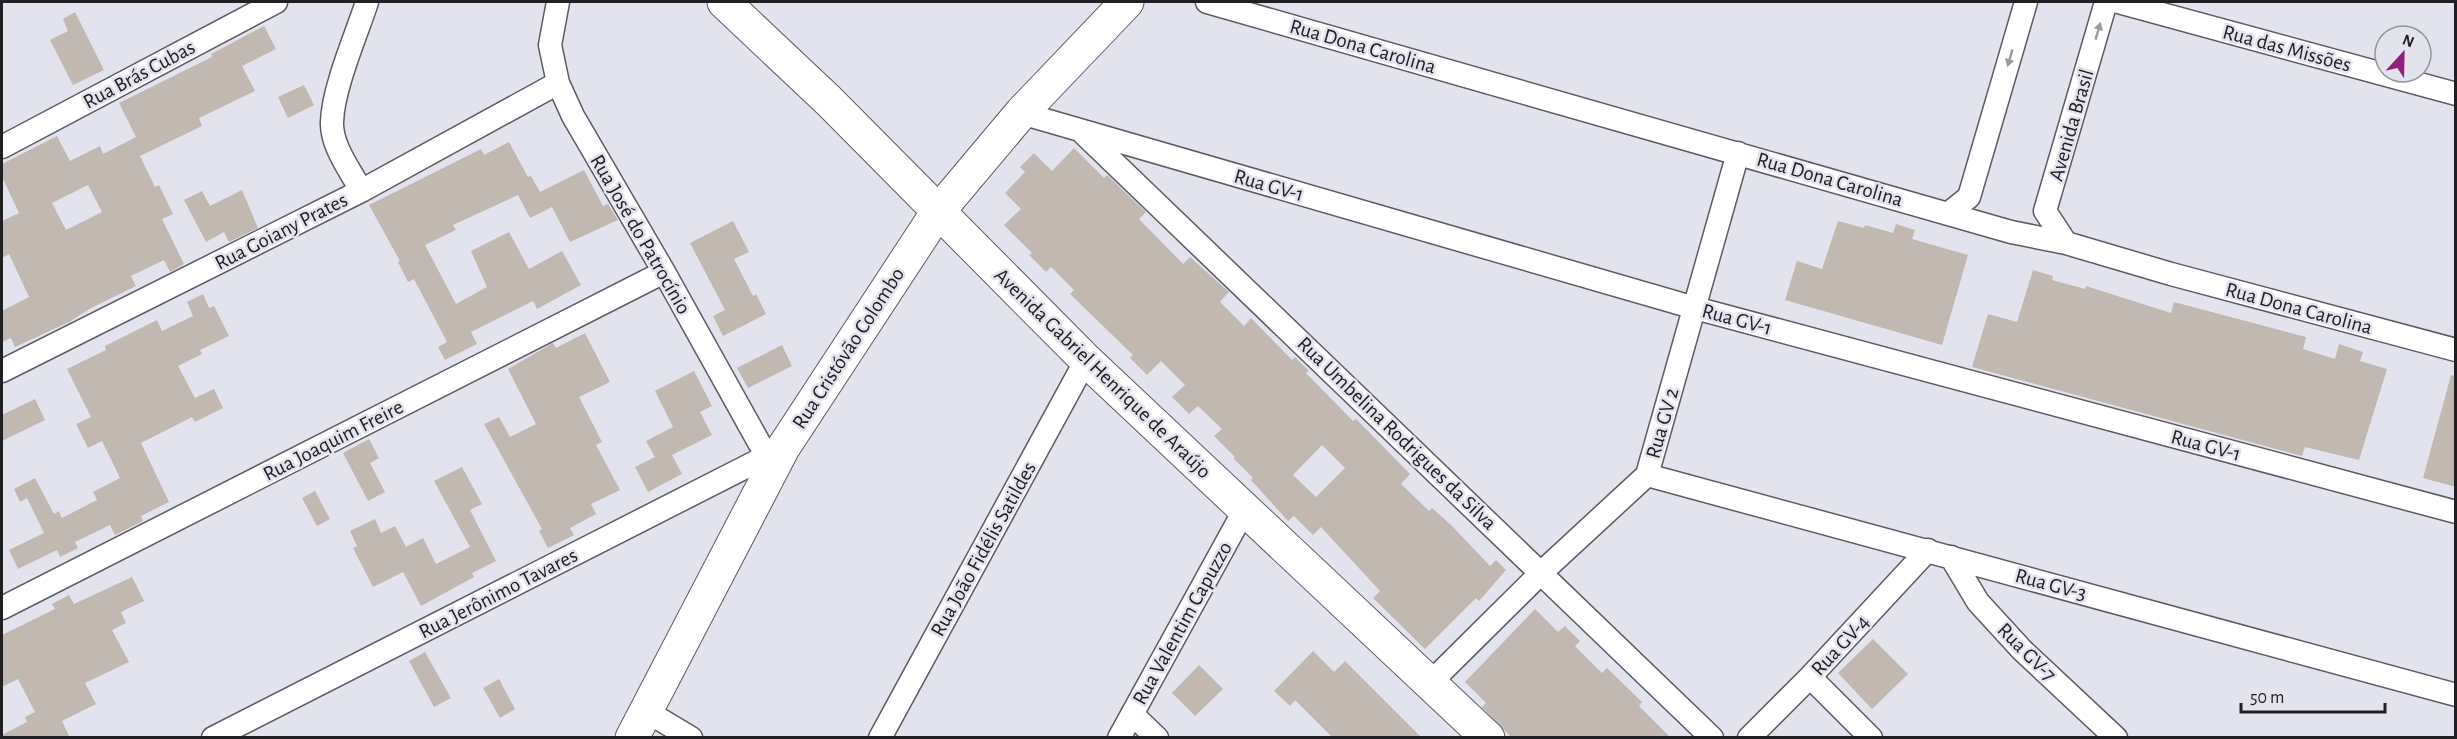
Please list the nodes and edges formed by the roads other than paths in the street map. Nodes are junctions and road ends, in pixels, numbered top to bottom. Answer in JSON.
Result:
{"nodes":[{"id":1,"x":276,"y":2,"type":"edge"},
{"id":2,"x":367,"y":2,"type":"edge"},
{"id":3,"x":558,"y":2,"type":"edge"},
{"id":4,"x":724,"y":2,"type":"edge"},
{"id":5,"x":1127,"y":2,"type":"edge"},
{"id":6,"x":1207,"y":2,"type":"edge"},
{"id":7,"x":2026,"y":2,"type":"edge"},
{"id":8,"x":2106,"y":2,"type":"edge"},
{"id":9,"x":2118,"y":2,"type":"edge"},
{"id":10,"x":558,"y":83,"type":"junction"},
{"id":11,"x":2456,"y":94,"type":"edge"},
{"id":12,"x":1021,"y":113,"type":"junction"},
{"id":13,"x":1080,"y":130,"type":"junction"},
{"id":14,"x":2,"y":147,"type":"edge"},
{"id":15,"x":1738,"y":153,"type":"junction"},
{"id":16,"x":361,"y":191,"type":"junction"},
{"id":17,"x":937,"y":213,"type":"junction"},
{"id":18,"x":1948,"y":213,"type":"junction"},
{"id":19,"x":2066,"y":243,"type":"junction"},
{"id":20,"x":664,"y":272,"type":"junction"},
{"id":21,"x":1695,"y":308,"type":"junction"},
{"id":22,"x":2456,"y":350,"type":"edge"},
{"id":23,"x":1086,"y":360,"type":"junction"},
{"id":24,"x":2,"y":371,"type":"edge"},
{"id":25,"x":775,"y":452,"type":"junction"},
{"id":26,"x":1647,"y":475,"type":"junction"},
{"id":27,"x":1245,"y":509,"type":"junction"},
{"id":28,"x":2456,"y":512,"type":"edge"},
{"id":29,"x":1928,"y":550,"type":"junction"},
{"id":30,"x":1951,"y":557,"type":"junction"},
{"id":31,"x":1542,"y":572,"type":"junction"},
{"id":32,"x":2,"y":608,"type":"edge"},
{"id":33,"x":1810,"y":677,"type":"junction"},
{"id":34,"x":1431,"y":682,"type":"junction"},
{"id":35,"x":2456,"y":695,"type":"edge"},
{"id":36,"x":1132,"y":714,"type":"junction"},
{"id":37,"x":639,"y":724,"type":"edge"},
{"id":38,"x":213,"y":738,"type":"edge"},
{"id":39,"x":691,"y":738,"type":"edge"},
{"id":40,"x":880,"y":738,"type":"edge"},
{"id":41,"x":1119,"y":738,"type":"edge"},
{"id":42,"x":1157,"y":738,"type":"edge"},
{"id":43,"x":1488,"y":738,"type":"edge"},
{"id":44,"x":1712,"y":738,"type":"edge"},
{"id":45,"x":1749,"y":738,"type":"edge"},
{"id":46,"x":1871,"y":738,"type":"edge"},
{"id":47,"x":2116,"y":738,"type":"edge"}],
"edges":[{"from":1,"to":14,"type":"street","name":"Rua Brás Cubas"},
{"from":2,"to":16,"type":"street"},
{"from":3,"to":10,"type":"street","name":"Rua José do Patrocínio"},
{"from":4,"to":17,"type":"street","name":"Avenida Gabriel Henrique de Araújo"},
{"from":5,"to":12,"type":"street","name":"Rua Cristóvão Colombo"},
{"from":6,"to":15,"type":"street","name":"Rua Dona Carolina"},
{"from":7,"to":18,"type":"street","one_way":true},
{"from":19,"to":8,"type":"street","name":"Avenida Brasil","one_way":true},
{"from":9,"to":11,"type":"street","name":"Rua das Missões"},
{"from":10,"to":16,"type":"street","name":"Rua Goiany Prates"},
{"from":10,"to":20,"type":"street","name":"Rua José do Patrocínio"},
{"from":12,"to":13,"type":"street","name":"Rua GV-1"},
{"from":12,"to":17,"type":"street","name":"Rua Cristóvão Colombo"},
{"from":13,"to":21,"type":"street","name":"Rua GV-1"},
{"from":13,"to":31,"type":"street","name":"Rua Umbelina Rodrigues da Silva"},
{"from":15,"to":18,"type":"street","name":"Rua Dona Carolina"},
{"from":15,"to":21,"type":"street","name":"Rua GV 2"},
{"from":16,"to":24,"type":"street","name":"Rua Goiany Prates"},
{"from":17,"to":23,"type":"street","name":"Avenida Gabriel Henrique de Araújo"},
{"from":17,"to":25,"type":"street","name":"Rua Cristóvão Colombo"},
{"from":18,"to":19,"type":"street","name":"Rua Dona Carolina"},
{"from":19,"to":22,"type":"street","name":"Rua Dona Carolina"},
{"from":20,"to":25,"type":"street","name":"Rua José do Patrocínio"},
{"from":20,"to":32,"type":"street","name":"Rua Joaquim Freire"},
{"from":21,"to":26,"type":"street","name":"Rua GV 2"},
{"from":21,"to":28,"type":"street","name":"Rua GV-1"},
{"from":23,"to":27,"type":"street","name":"Avenida Gabriel Henrique de Araújo"},
{"from":23,"to":40,"type":"street","name":"Rua João Fidélis Satildes"},
{"from":25,"to":37,"type":"street","name":"Rua Cristóvão Colombo"},
{"from":25,"to":38,"type":"street","name":"Rua Jerônimo Tavares"},
{"from":26,"to":29,"type":"street","name":"Rua GV-3"},
{"from":26,"to":31,"type":"street","name":"Rua GV 2"},
{"from":27,"to":34,"type":"street","name":"Avenida Gabriel Henrique de Araújo"},
{"from":27,"to":36,"type":"street","name":"Rua Valentim Capuzzo"},
{"from":29,"to":30,"type":"street","name":"Rua GV-3"},
{"from":29,"to":33,"type":"street","name":"Rua GV-4"},
{"from":30,"to":35,"type":"street","name":"Rua GV-3"},
{"from":30,"to":47,"type":"street","name":"Rua GV-7"},
{"from":31,"to":34,"type":"street","name":"Rua GV 2"},
{"from":31,"to":44,"type":"street","name":"Rua Umbelina Rodrigues da Silva"},
{"from":33,"to":45,"type":"street","name":"Rua GV-4"},
{"from":33,"to":46,"type":"street"},
{"from":34,"to":43,"type":"street","name":"Avenida Gabriel Henrique de Araújo"},
{"from":36,"to":41,"type":"street","name":"Rua Valentim Capuzzo"},
{"from":36,"to":42,"type":"street"},
{"from":37,"to":39,"type":"street"}]}
